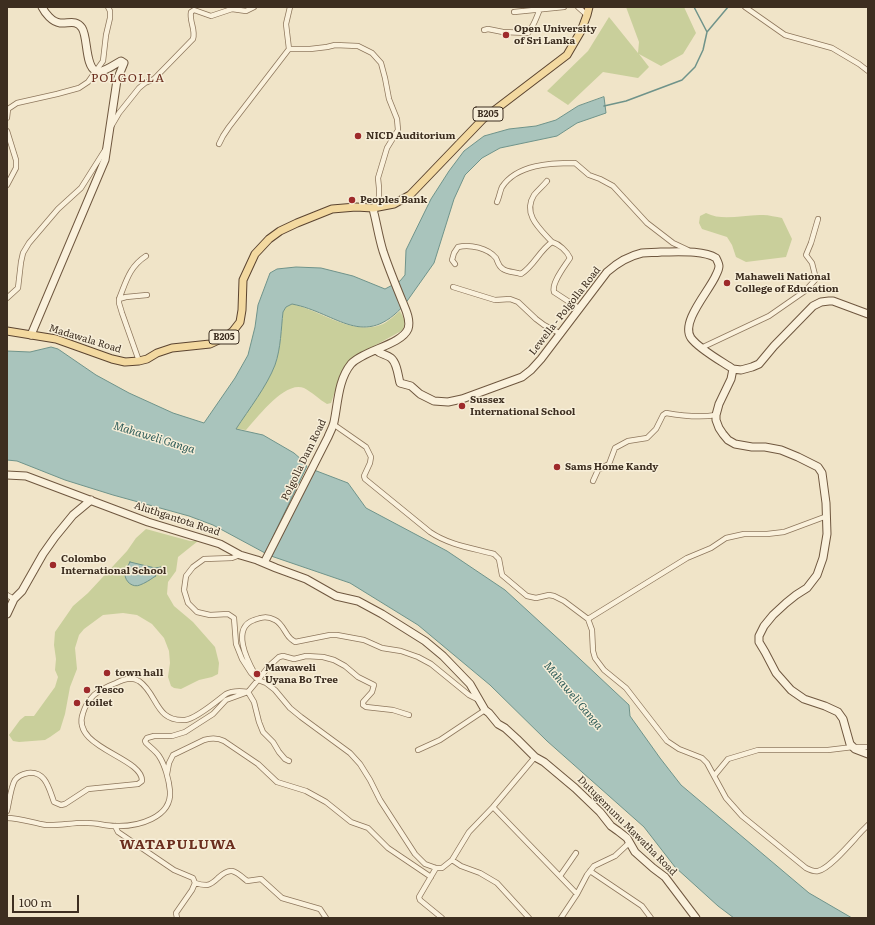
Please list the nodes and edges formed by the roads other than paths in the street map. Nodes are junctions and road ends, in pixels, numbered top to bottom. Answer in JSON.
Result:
{"nodes":[{"id":1,"x":42,"y":7,"type":"edge"},
{"id":2,"x":108,"y":7,"type":"edge"},
{"id":3,"x":254,"y":7,"type":"edge"},
{"id":4,"x":290,"y":7,"type":"edge"},
{"id":5,"x":564,"y":7,"type":"edge"},
{"id":6,"x":578,"y":7,"type":"edge"},
{"id":7,"x":589,"y":7,"type":"edge"},
{"id":8,"x":745,"y":7,"type":"edge"},
{"id":9,"x":540,"y":9,"type":"junction"},
{"id":10,"x":514,"y":12,"type":"dead end"},
{"id":11,"x":587,"y":15,"type":"junction"},
{"id":12,"x":484,"y":30,"type":"dead end"},
{"id":13,"x":289,"y":50,"type":"junction"},
{"id":14,"x":96,"y":71,"type":"junction"},
{"id":15,"x":868,"y":71,"type":"edge"},
{"id":16,"x":7,"y":118,"type":"edge"},
{"id":17,"x":109,"y":130,"type":"junction"},
{"id":18,"x":7,"y":132,"type":"edge"},
{"id":19,"x":219,"y":144,"type":"dead end"},
{"id":20,"x":107,"y":147,"type":"junction"},
{"id":21,"x":547,"y":181,"type":"dead end"},
{"id":22,"x":7,"y":185,"type":"edge"},
{"id":23,"x":497,"y":202,"type":"dead end"},
{"id":24,"x":374,"y":208,"type":"junction"},
{"id":25,"x":818,"y":219,"type":"dead end"},
{"id":26,"x":552,"y":242,"type":"junction"},
{"id":27,"x":691,"y":252,"type":"junction"},
{"id":28,"x":146,"y":256,"type":"dead end"},
{"id":29,"x":454,"y":264,"type":"dead end"},
{"id":30,"x":453,"y":287,"type":"dead end"},
{"id":31,"x":147,"y":295,"type":"dead end"},
{"id":32,"x":7,"y":298,"type":"edge"},
{"id":33,"x":120,"y":299,"type":"junction"},
{"id":34,"x":580,"y":308,"type":"junction"},
{"id":35,"x":868,"y":314,"type":"edge"},
{"id":36,"x":7,"y":332,"type":"edge"},
{"id":37,"x":561,"y":334,"type":"junction"},
{"id":38,"x":31,"y":335,"type":"junction"},
{"id":39,"x":701,"y":348,"type":"junction"},
{"id":40,"x":376,"y":350,"type":"junction"},
{"id":41,"x":139,"y":361,"type":"junction"},
{"id":42,"x":733,"y":369,"type":"junction"},
{"id":43,"x":716,"y":415,"type":"junction"},
{"id":44,"x":333,"y":424,"type":"junction"},
{"id":45,"x":7,"y":475,"type":"edge"},
{"id":46,"x":593,"y":481,"type":"dead end"},
{"id":47,"x":91,"y":500,"type":"junction"},
{"id":48,"x":827,"y":516,"type":"junction"},
{"id":49,"x":240,"y":555,"type":"junction"},
{"id":50,"x":266,"y":560,"type":"junction"},
{"id":51,"x":7,"y":595,"type":"edge"},
{"id":52,"x":14,"y":599,"type":"junction"},
{"id":53,"x":358,"y":601,"type":"joint"},
{"id":54,"x":7,"y":614,"type":"edge"},
{"id":55,"x":588,"y":619,"type":"junction"},
{"id":56,"x":258,"y":680,"type":"junction"},
{"id":57,"x":248,"y":692,"type":"junction"},
{"id":58,"x":480,"y":701,"type":"junction"},
{"id":59,"x":485,"y":710,"type":"junction"},
{"id":60,"x":409,"y":715,"type":"dead end"},
{"id":61,"x":868,"y":746,"type":"edge"},
{"id":62,"x":853,"y":747,"type":"junction"},
{"id":63,"x":418,"y":750,"type":"dead end"},
{"id":64,"x":868,"y":754,"type":"edge"},
{"id":65,"x":534,"y":757,"type":"junction"},
{"id":66,"x":289,"y":761,"type":"dead end"},
{"id":67,"x":167,"y":775,"type":"junction"},
{"id":68,"x":714,"y":776,"type":"junction"},
{"id":69,"x":493,"y":807,"type":"junction"},
{"id":70,"x":7,"y":811,"type":"edge"},
{"id":71,"x":7,"y":818,"type":"edge"},
{"id":72,"x":115,"y":826,"type":"junction"},
{"id":73,"x":868,"y":826,"type":"edge"},
{"id":74,"x":630,"y":842,"type":"junction"},
{"id":75,"x":576,"y":853,"type":"dead end"},
{"id":76,"x":452,"y":860,"type":"junction"},
{"id":77,"x":436,"y":868,"type":"junction"},
{"id":78,"x":590,"y":871,"type":"junction"},
{"id":79,"x":560,"y":876,"type":"junction"},
{"id":80,"x":431,"y":877,"type":"junction"},
{"id":81,"x":195,"y":883,"type":"junction"},
{"id":82,"x":578,"y":894,"type":"junction"},
{"id":83,"x":177,"y":918,"type":"edge"},
{"id":84,"x":326,"y":918,"type":"edge"},
{"id":85,"x":442,"y":918,"type":"edge"},
{"id":86,"x":529,"y":918,"type":"edge"},
{"id":87,"x":561,"y":918,"type":"edge"},
{"id":88,"x":651,"y":918,"type":"edge"},
{"id":89,"x":696,"y":918,"type":"edge"}],
"edges":[{"from":1,"to":14,"type":"street"},
{"from":2,"to":14,"type":"street"},
{"from":3,"to":17,"type":"street"},
{"from":4,"to":13,"type":"street"},
{"from":5,"to":9,"type":"street"},
{"from":6,"to":11,"type":"street"},
{"from":7,"to":11,"type":"main road","name":"Madawala Road","number":"B205"},
{"from":8,"to":15,"type":"street"},
{"from":9,"to":10,"type":"street"},
{"from":9,"to":12,"type":"street"},
{"from":11,"to":24,"type":"main road","name":"Madawala Road","number":"B205"},
{"from":13,"to":19,"type":"street"},
{"from":13,"to":24,"type":"street"},
{"from":14,"to":16,"type":"street"},
{"from":14,"to":17,"type":"street"},
{"from":17,"to":20,"type":"street"},
{"from":18,"to":22,"type":"street"},
{"from":20,"to":32,"type":"street"},
{"from":20,"to":38,"type":"street"},
{"from":21,"to":26,"type":"street"},
{"from":23,"to":27,"type":"street"},
{"from":24,"to":40,"type":"street","name":"Polgolla Dam Road"},
{"from":24,"to":41,"type":"main road","name":"Madawala Road","number":"B205"},
{"from":25,"to":39,"type":"street"},
{"from":26,"to":29,"type":"street"},
{"from":26,"to":34,"type":"street"},
{"from":27,"to":34,"type":"street","name":"Lewella - Polgolla Road"},
{"from":27,"to":39,"type":"street","name":"Lewella - Polgolla Road"},
{"from":28,"to":33,"type":"street"},
{"from":30,"to":37,"type":"street"},
{"from":31,"to":33,"type":"street"},
{"from":33,"to":41,"type":"street"},
{"from":34,"to":37,"type":"street","name":"Lewella - Polgolla Road"},
{"from":35,"to":42,"type":"street"},
{"from":36,"to":38,"type":"main road","name":"Madawala Road","number":"B205"},
{"from":37,"to":40,"type":"street","name":"Lewella - Polgolla Road"},
{"from":38,"to":41,"type":"main road","name":"Madawala Road","number":"B205"},
{"from":39,"to":42,"type":"street","name":"Lewella - Polgolla Road"},
{"from":40,"to":44,"type":"street","name":"Polgolla Dam Road"},
{"from":42,"to":43,"type":"street"},
{"from":43,"to":46,"type":"street"},
{"from":43,"to":48,"type":"street"},
{"from":44,"to":50,"type":"street","name":"Polgolla Dam Road"},
{"from":44,"to":55,"type":"street"},
{"from":45,"to":47,"type":"street","name":"Aluthgantota Road"},
{"from":47,"to":49,"type":"street","name":"Aluthgantota Road"},
{"from":47,"to":52,"type":"street"},
{"from":48,"to":55,"type":"street"},
{"from":48,"to":62,"type":"street"},
{"from":49,"to":50,"type":"street","name":"Aluthgantota Road"},
{"from":49,"to":56,"type":"street"},
{"from":50,"to":53,"type":"street","name":"Aluthgantota Road"},
{"from":51,"to":52,"type":"street"},
{"from":52,"to":54,"type":"street"},
{"from":53,"to":58,"type":"street","name":"Dutugemunu Mawatha Road"},
{"from":55,"to":68,"type":"street"},
{"from":56,"to":57,"type":"street"},
{"from":56,"to":58,"type":"street"},
{"from":56,"to":60,"type":"street"},
{"from":56,"to":77,"type":"street"},
{"from":57,"to":66,"type":"street"},
{"from":57,"to":67,"type":"street"},
{"from":57,"to":70,"type":"street"},
{"from":58,"to":59,"type":"street","name":"Dutugemunu Mawatha Road"},
{"from":59,"to":63,"type":"street"},
{"from":59,"to":65,"type":"street","name":"Dutugemunu Mawatha Road"},
{"from":61,"to":62,"type":"street"},
{"from":62,"to":64,"type":"street"},
{"from":62,"to":68,"type":"street"},
{"from":65,"to":69,"type":"street"},
{"from":65,"to":74,"type":"street","name":"Dutugemunu Mawatha Road"},
{"from":67,"to":72,"type":"street"},
{"from":67,"to":80,"type":"street"},
{"from":68,"to":73,"type":"street"},
{"from":69,"to":76,"type":"street"},
{"from":69,"to":79,"type":"street"},
{"from":71,"to":72,"type":"street"},
{"from":72,"to":81,"type":"street"},
{"from":74,"to":78,"type":"street"},
{"from":74,"to":89,"type":"street","name":"Dutugemunu Mawatha Road"},
{"from":75,"to":79,"type":"street"},
{"from":76,"to":77,"type":"street"},
{"from":76,"to":86,"type":"street"},
{"from":77,"to":80,"type":"street"},
{"from":78,"to":82,"type":"street"},
{"from":78,"to":88,"type":"street"},
{"from":79,"to":82,"type":"street"},
{"from":80,"to":85,"type":"street"},
{"from":81,"to":83,"type":"street"},
{"from":81,"to":84,"type":"street"},
{"from":82,"to":87,"type":"street"}]}
